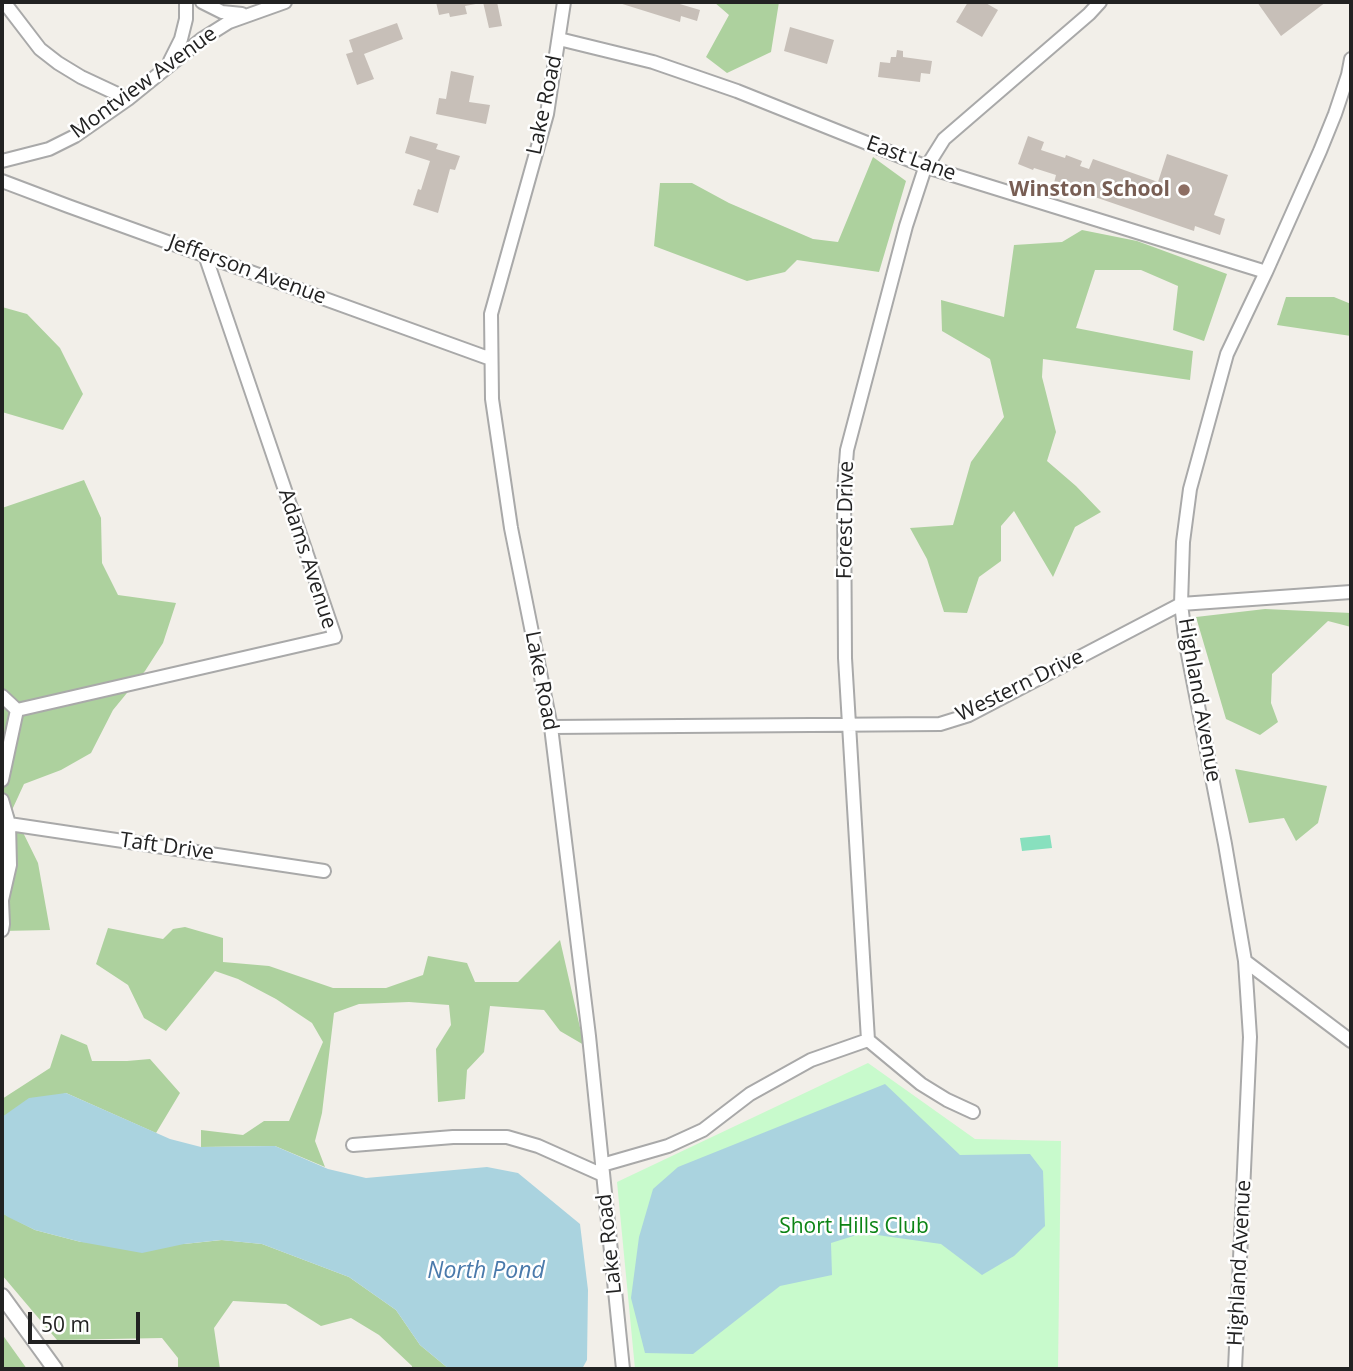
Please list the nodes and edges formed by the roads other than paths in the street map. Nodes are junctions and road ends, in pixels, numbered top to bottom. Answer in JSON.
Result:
{"nodes":[{"id":1,"x":4,"y":2,"type":"edge"},
{"id":2,"x":186,"y":2,"type":"edge"},
{"id":3,"x":202,"y":2,"type":"edge"},
{"id":4,"x":285,"y":2,"type":"edge"},
{"id":5,"x":564,"y":2,"type":"edge"},
{"id":6,"x":1100,"y":2,"type":"edge"},
{"id":7,"x":260,"y":12,"type":"junction"},
{"id":8,"x":559,"y":39,"type":"junction"},
{"id":9,"x":1351,"y":59,"type":"edge"},
{"id":10,"x":165,"y":69,"type":"junction"},
{"id":11,"x":128,"y":99,"type":"junction"},
{"id":12,"x":2,"y":161,"type":"edge"},
{"id":13,"x":927,"y":167,"type":"junction"},
{"id":14,"x":2,"y":181,"type":"edge"},
{"id":15,"x":205,"y":255,"type":"junction"},
{"id":16,"x":1266,"y":272,"type":"junction"},
{"id":17,"x":491,"y":359,"type":"junction"},
{"id":18,"x":1351,"y":592,"type":"edge"},
{"id":19,"x":1181,"y":604,"type":"junction"},
{"id":20,"x":2,"y":696,"type":"edge"},
{"id":21,"x":17,"y":710,"type":"junction"},
{"id":22,"x":848,"y":726,"type":"junction"},
{"id":23,"x":551,"y":727,"type":"junction"},
{"id":24,"x":2,"y":780,"type":"edge"},
{"id":25,"x":2,"y":800,"type":"edge"},
{"id":26,"x":9,"y":824,"type":"junction"},
{"id":27,"x":324,"y":871,"type":"dead end"},
{"id":28,"x":2,"y":901,"type":"edge"},
{"id":29,"x":2,"y":930,"type":"edge"},
{"id":30,"x":1245,"y":961,"type":"junction"},
{"id":31,"x":868,"y":1040,"type":"junction"},
{"id":32,"x":1351,"y":1041,"type":"edge"},
{"id":33,"x":973,"y":1112,"type":"dead end"},
{"id":34,"x":354,"y":1145,"type":"dead end"},
{"id":35,"x":603,"y":1170,"type":"junction"},
{"id":36,"x":2,"y":1296,"type":"edge"},
{"id":37,"x":55,"y":1369,"type":"edge"},
{"id":38,"x":623,"y":1369,"type":"edge"},
{"id":39,"x":1235,"y":1369,"type":"edge"}],
"edges":[{"from":1,"to":11,"type":"street"},
{"from":2,"to":10,"type":"street"},
{"from":3,"to":7,"type":"street"},
{"from":4,"to":7,"type":"street","name":"Montview Avenue"},
{"from":5,"to":8,"type":"street","name":"Lake Road"},
{"from":6,"to":13,"type":"street","name":"Forest Drive"},
{"from":7,"to":10,"type":"street","name":"Montview Avenue"},
{"from":8,"to":13,"type":"street","name":"East Lane"},
{"from":8,"to":17,"type":"street","name":"Lake Road"},
{"from":9,"to":16,"type":"street","name":"Highland Avenue"},
{"from":10,"to":11,"type":"street","name":"Montview Avenue"},
{"from":11,"to":12,"type":"street","name":"Montview Avenue"},
{"from":13,"to":16,"type":"street","name":"East Lane"},
{"from":13,"to":22,"type":"street","name":"Forest Drive"},
{"from":14,"to":15,"type":"street","name":"Jefferson Avenue"},
{"from":15,"to":17,"type":"street","name":"Jefferson Avenue"},
{"from":15,"to":21,"type":"street","name":"Adams Avenue"},
{"from":16,"to":19,"type":"street","name":"Highland Avenue"},
{"from":17,"to":23,"type":"street","name":"Lake Road"},
{"from":18,"to":19,"type":"street","name":"Western Drive"},
{"from":19,"to":22,"type":"street","name":"Western Drive"},
{"from":19,"to":30,"type":"street","name":"Highland Avenue"},
{"from":20,"to":21,"type":"street"},
{"from":21,"to":24,"type":"street"},
{"from":22,"to":23,"type":"street","name":"Western Drive"},
{"from":22,"to":31,"type":"street","name":"Forest Drive"},
{"from":23,"to":35,"type":"street","name":"Lake Road"},
{"from":25,"to":26,"type":"street"},
{"from":26,"to":27,"type":"street","name":"Taft Drive"},
{"from":26,"to":28,"type":"street"},
{"from":28,"to":29,"type":"street"},
{"from":30,"to":32,"type":"street"},
{"from":30,"to":39,"type":"street","name":"Highland Avenue"},
{"from":31,"to":33,"type":"street"},
{"from":31,"to":35,"type":"street"},
{"from":34,"to":35,"type":"street"},
{"from":35,"to":38,"type":"street","name":"Lake Road"},
{"from":36,"to":37,"type":"street"}]}
